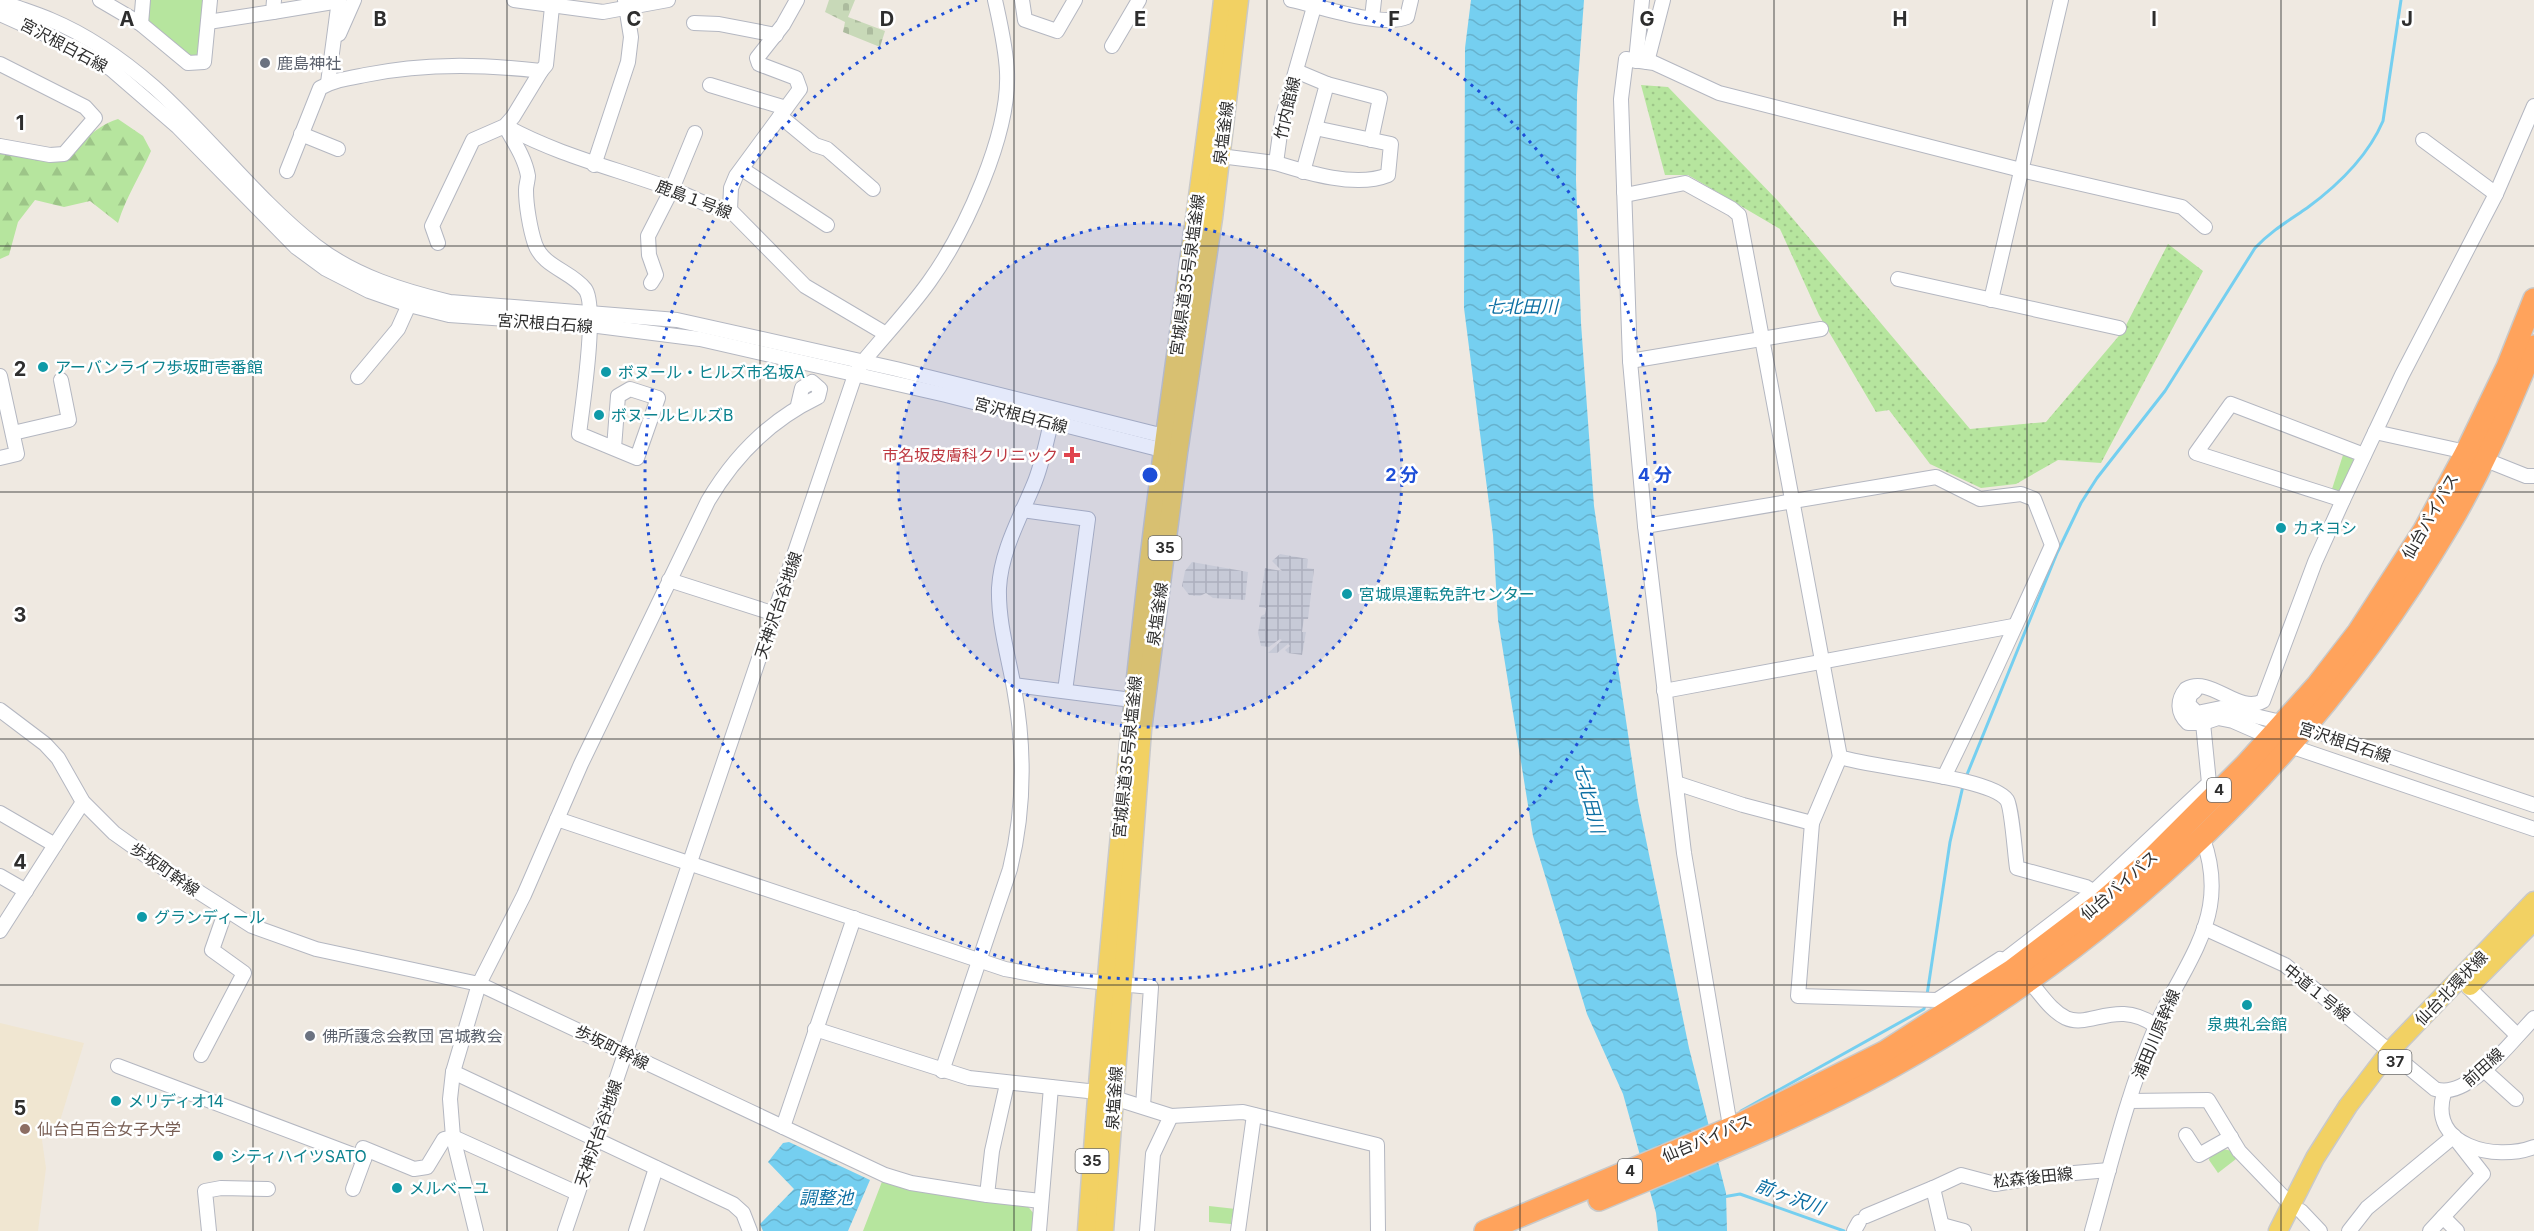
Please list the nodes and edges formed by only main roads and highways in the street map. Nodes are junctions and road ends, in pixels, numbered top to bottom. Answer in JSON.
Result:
{"nodes":[{"id":1,"x":1222,"y":0,"type":"edge"},
{"id":2,"x":1239,"y":0,"type":"edge"},
{"id":3,"x":2534,"y":299,"type":"edge"},
{"id":4,"x":2534,"y":346,"type":"edge"},
{"id":5,"x":1172,"y":445,"type":"junction"},
{"id":6,"x":2476,"y":455,"type":"junction"},
{"id":7,"x":2534,"y":901,"type":"edge"},
{"id":8,"x":2534,"y":921,"type":"edge"},
{"id":9,"x":2015,"y":971,"type":"junction"},
{"id":10,"x":1114,"y":983,"type":"junction"},
{"id":11,"x":2394,"y":1055,"type":"junction"},
{"id":12,"x":1106,"y":1095,"type":"junction"},
{"id":13,"x":2295,"y":1208,"type":"junction"},
{"id":14,"x":1522,"y":1224,"type":"edge"},
{"id":15,"x":1087,"y":1231,"type":"edge"},
{"id":16,"x":1104,"y":1231,"type":"edge"},
{"id":17,"x":1485,"y":1231,"type":"edge"},
{"id":18,"x":2278,"y":1231,"type":"edge"},
{"id":19,"x":2291,"y":1231,"type":"edge"}],
"edges":[{"from":1,"to":5,"type":"main road","name":"宮城県道35号泉塩釜線","number":"35"},
{"from":2,"to":5,"type":"main road","name":"泉塩釜線","number":"35"},
{"from":3,"to":6,"type":"highway","name":"仙台バイパス","number":"4"},
{"from":4,"to":6,"type":"highway","name":"仙台バイパス","number":"4"},
{"from":5,"to":10,"type":"main road","name":"泉塩釜線","number":"35"},
{"from":5,"to":10,"type":"main road","name":"宮城県道35号泉塩釜線","number":"35"},
{"from":6,"to":9,"type":"highway","name":"仙台バイパス","number":"4"},
{"from":6,"to":9,"type":"highway","name":"仙台バイパス","number":"4"},
{"from":7,"to":11,"type":"main road","name":"仙台北環状線","number":"37"},
{"from":8,"to":11,"type":"main road","name":"仙台北環状線","number":"37"},
{"from":9,"to":14,"type":"highway","name":"仙台バイパス","number":"4"},
{"from":10,"to":12,"type":"main road","name":"宮城県道35号泉塩釜線","number":"35"},
{"from":11,"to":13,"type":"main road","name":"仙台北環状線","number":"37"},
{"from":12,"to":15,"type":"main road","name":"宮城県道35号泉塩釜線","number":"35"},
{"from":12,"to":16,"type":"main road","name":"泉塩釜線","number":"35"},
{"from":13,"to":18,"type":"main road","name":"仙台北環状線","number":"37"},
{"from":13,"to":19,"type":"main road","name":"仙台北環状線","number":"37"},
{"from":14,"to":17,"type":"highway","name":"仙台バイパス","number":"4"}]}
